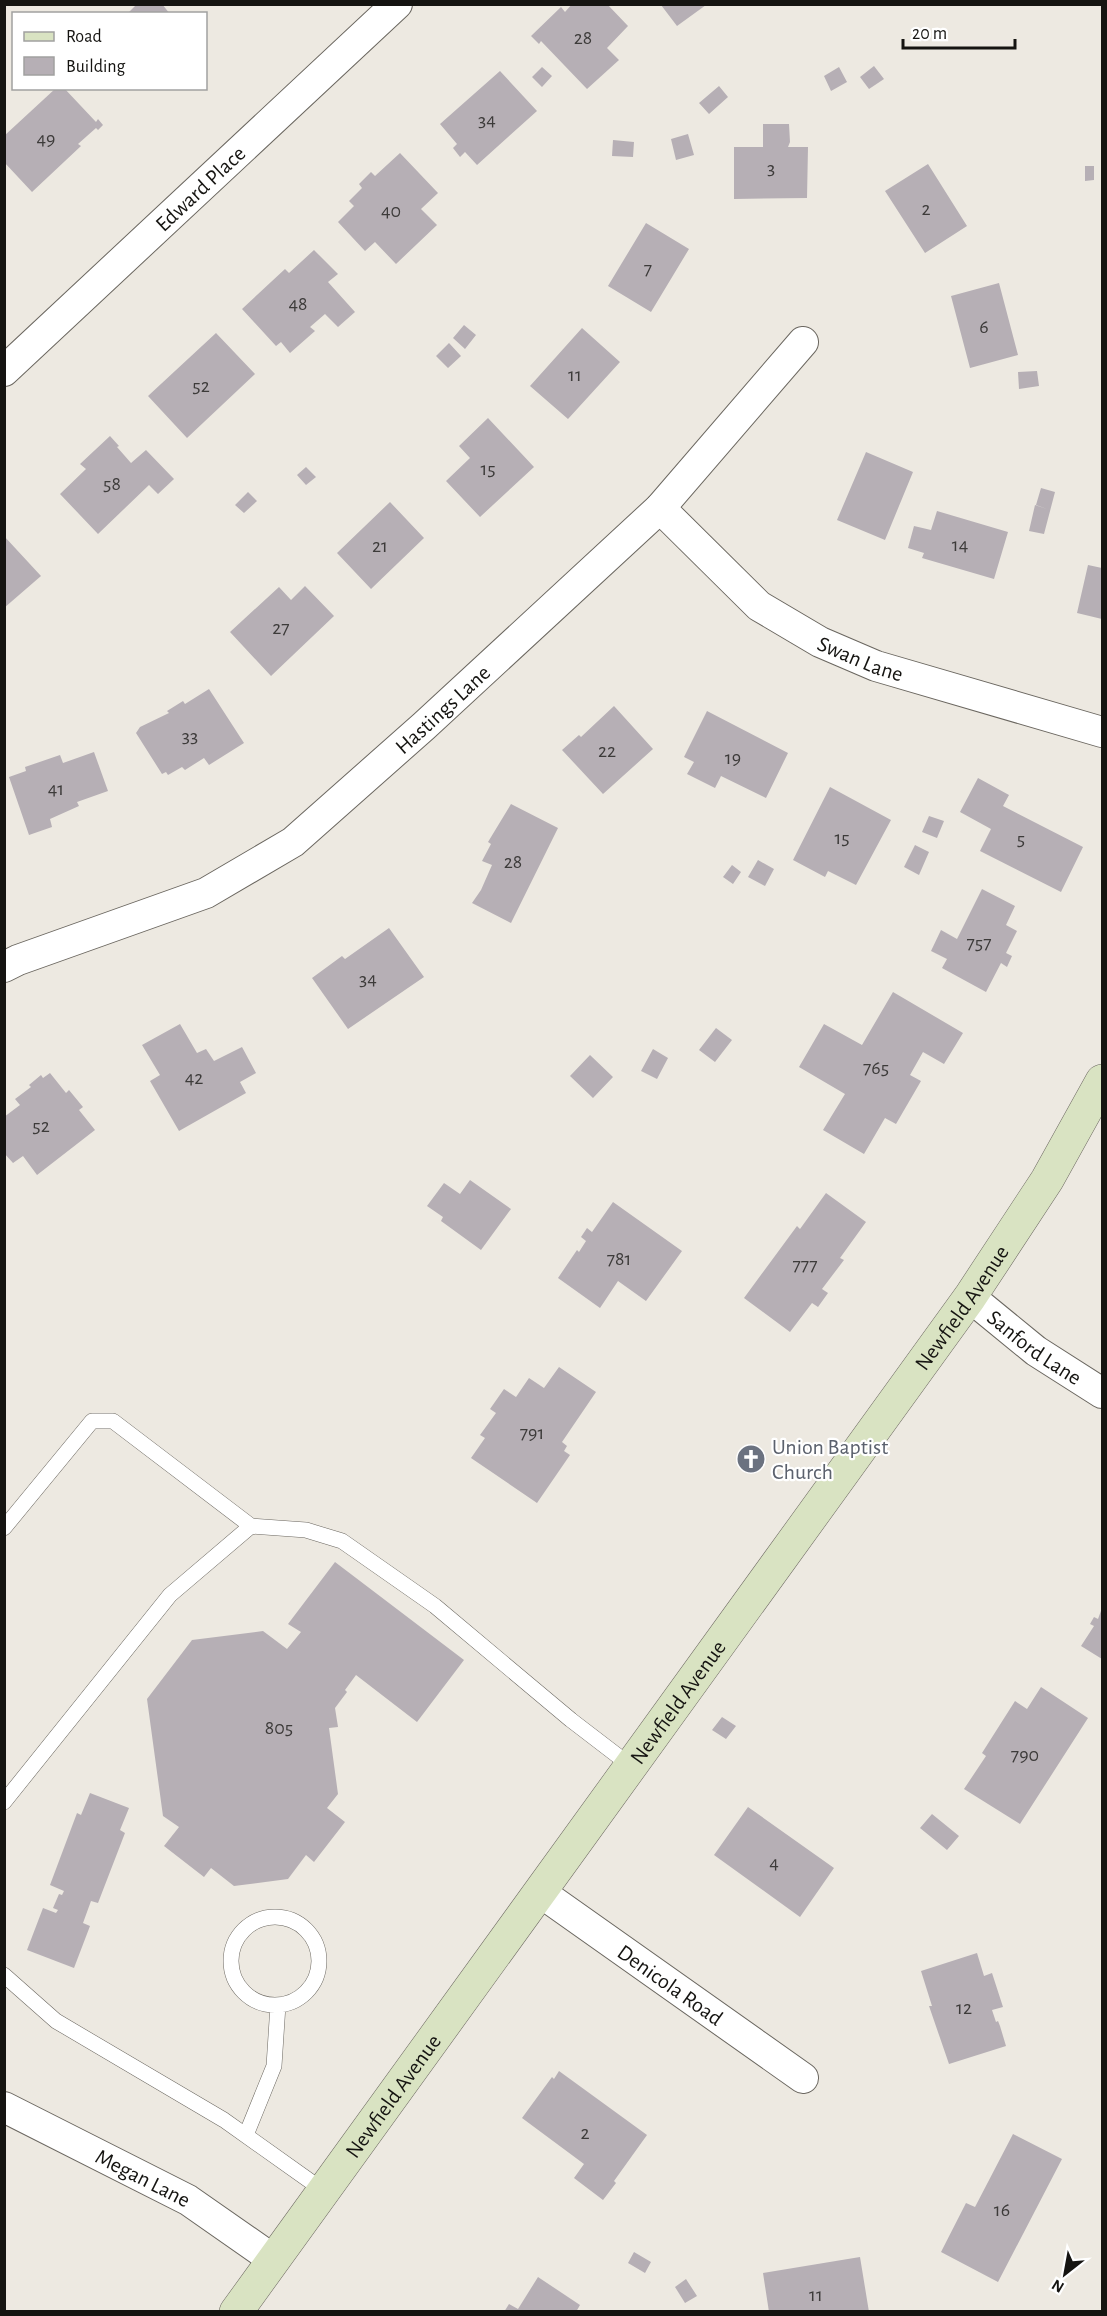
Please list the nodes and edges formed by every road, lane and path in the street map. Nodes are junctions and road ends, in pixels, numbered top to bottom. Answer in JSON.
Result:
{"nodes":[{"id":1,"x":397,"y":4,"type":"edge"},
{"id":2,"x":803,"y":342,"type":"dead end"},
{"id":3,"x":4,"y":371,"type":"edge"},
{"id":4,"x":660,"y":508,"type":"junction"},
{"id":5,"x":1102,"y":732,"type":"edge"},
{"id":6,"x":4,"y":967,"type":"edge"},
{"id":7,"x":1102,"y":1081,"type":"edge"},
{"id":8,"x":970,"y":1297,"type":"junction"},
{"id":9,"x":1102,"y":1393,"type":"edge"},
{"id":10,"x":251,"y":1526,"type":"junction"},
{"id":11,"x":4,"y":1528,"type":"edge"},
{"id":12,"x":631,"y":1766,"type":"junction"},
{"id":13,"x":4,"y":1802,"type":"edge"},
{"id":14,"x":540,"y":1892,"type":"junction"},
{"id":15,"x":4,"y":1975,"type":"edge"},
{"id":16,"x":278,"y":2005,"type":"junction"},
{"id":17,"x":803,"y":2078,"type":"dead end"},
{"id":18,"x":4,"y":2107,"type":"edge"},
{"id":19,"x":246,"y":2135,"type":"junction"},
{"id":20,"x":324,"y":2191,"type":"junction"},
{"id":21,"x":274,"y":2260,"type":"junction"},
{"id":22,"x":236,"y":2312,"type":"edge"}],
"edges":[{"from":1,"to":3,"type":"street","name":"Edward Place"},
{"from":2,"to":4,"type":"street","name":"Hastings Lane"},
{"from":4,"to":5,"type":"street","name":"Swan Lane"},
{"from":4,"to":6,"type":"street","name":"Hastings Lane"},
{"from":7,"to":8,"type":"main road","name":"Newfield Avenue"},
{"from":8,"to":9,"type":"street","name":"Sanford Lane"},
{"from":8,"to":12,"type":"main road","name":"Newfield Avenue"},
{"from":10,"to":11,"type":"lane"},
{"from":10,"to":12,"type":"lane"},
{"from":10,"to":13,"type":"lane"},
{"from":12,"to":14,"type":"main road","name":"Newfield Avenue"},
{"from":14,"to":17,"type":"street","name":"Denicola Road"},
{"from":14,"to":20,"type":"main road","name":"Newfield Avenue"},
{"from":15,"to":19,"type":"lane"},
{"from":16,"to":16,"type":"lane"},
{"from":16,"to":19,"type":"lane"},
{"from":18,"to":21,"type":"street","name":"Megan Lane"},
{"from":19,"to":20,"type":"lane"},
{"from":20,"to":21,"type":"main road","name":"Newfield Avenue"},
{"from":21,"to":22,"type":"main road","name":"Newfield Avenue"}]}
